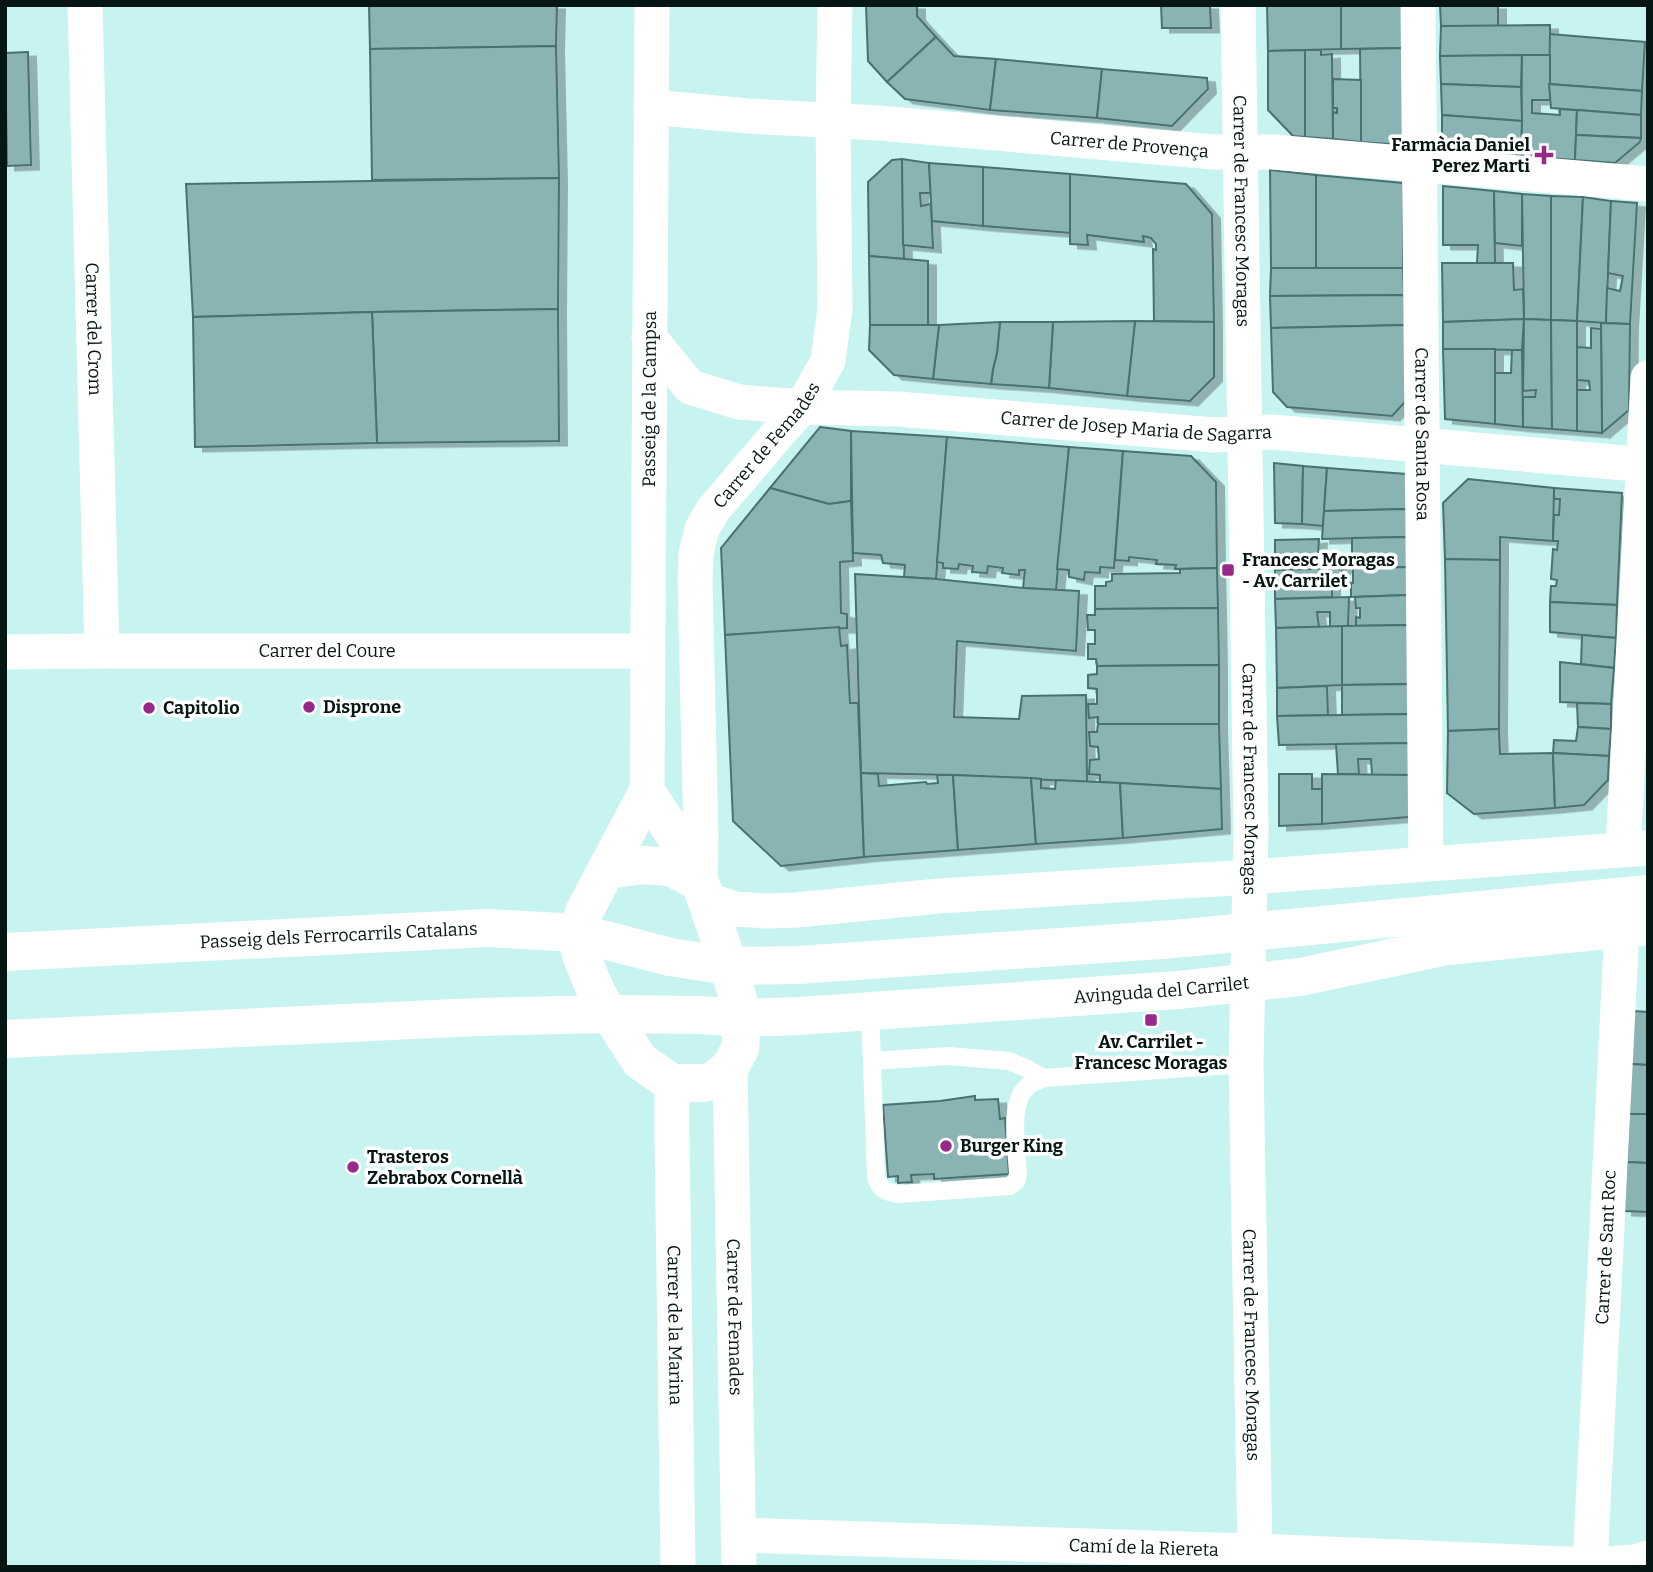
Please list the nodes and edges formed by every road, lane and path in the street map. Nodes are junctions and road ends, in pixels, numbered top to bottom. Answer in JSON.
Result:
{"nodes":[{"id":1,"x":85,"y":5,"type":"edge"},
{"id":2,"x":652,"y":5,"type":"edge"},
{"id":3,"x":835,"y":5,"type":"edge"},
{"id":4,"x":1238,"y":5,"type":"edge"},
{"id":5,"x":1418,"y":5,"type":"edge"},
{"id":6,"x":651,"y":107,"type":"junction"},
{"id":7,"x":833,"y":121,"type":"junction"},
{"id":8,"x":1239,"y":152,"type":"junction"},
{"id":9,"x":1420,"y":164,"type":"junction"},
{"id":10,"x":1648,"y":184,"type":"edge"},
{"id":11,"x":649,"y":337,"type":"junction"},
{"id":12,"x":1648,"y":377,"type":"edge"},
{"id":13,"x":802,"y":407,"type":"junction"},
{"id":14,"x":1245,"y":434,"type":"junction"},
{"id":15,"x":1422,"y":446,"type":"junction"},
{"id":16,"x":1645,"y":465,"type":"edge"},
{"id":17,"x":102,"y":651,"type":"junction"},
{"id":18,"x":647,"y":651,"type":"junction"},
{"id":19,"x":5,"y":652,"type":"edge"},
{"id":20,"x":647,"y":793,"type":"junction"},
{"id":21,"x":1636,"y":848,"type":"edge"},
{"id":22,"x":1426,"y":864,"type":"junction"},
{"id":23,"x":606,"y":870,"type":"junction"},
{"id":24,"x":1249,"y":877,"type":"junction"},
{"id":25,"x":703,"y":890,"type":"junction"},
{"id":26,"x":1648,"y":894,"type":"edge"},
{"id":27,"x":1635,"y":927,"type":"edge"},
{"id":28,"x":1248,"y":932,"type":"junction"},
{"id":29,"x":578,"y":933,"type":"junction"},
{"id":30,"x":5,"y":952,"type":"edge"},
{"id":31,"x":729,"y":966,"type":"junction"},
{"id":32,"x":1248,"y":982,"type":"junction"},
{"id":33,"x":870,"y":1011,"type":"junction"},
{"id":34,"x":610,"y":1014,"type":"junction"},
{"id":35,"x":743,"y":1018,"type":"junction"},
{"id":36,"x":5,"y":1039,"type":"edge"},
{"id":37,"x":872,"y":1061,"type":"junction"},
{"id":38,"x":1246,"y":1064,"type":"junction"},
{"id":39,"x":730,"y":1067,"type":"junction"},
{"id":40,"x":1043,"y":1079,"type":"junction"},
{"id":41,"x":672,"y":1083,"type":"junction"},
{"id":42,"x":738,"y":1551,"type":"edge"},
{"id":43,"x":1255,"y":1551,"type":"junction"},
{"id":44,"x":1648,"y":1559,"type":"edge"},
{"id":45,"x":1590,"y":1565,"type":"junction"},
{"id":46,"x":678,"y":1567,"type":"edge"}],
"edges":[{"from":1,"to":17,"type":"street","name":"Carrer del Crom"},
{"from":2,"to":6,"type":"street","name":"Passeig de la Campsa"},
{"from":3,"to":7,"type":"street","name":"Carrer de Femades"},
{"from":4,"to":8,"type":"street","name":"Carrer de Francesc Moragas"},
{"from":5,"to":9,"type":"street","name":"Carrer de Santa Rosa"},
{"from":6,"to":7,"type":"street","name":"Carrer de Provença"},
{"from":6,"to":11,"type":"street","name":"Passeig de la Campsa"},
{"from":7,"to":8,"type":"street","name":"Carrer de Provença"},
{"from":7,"to":13,"type":"street","name":"Carrer de Femades"},
{"from":8,"to":9,"type":"street","name":"Carrer de Provença"},
{"from":8,"to":14,"type":"street","name":"Carrer de Francesc Moragas"},
{"from":9,"to":10,"type":"street","name":"Carrer de Provença"},
{"from":9,"to":15,"type":"street","name":"Carrer de Santa Rosa"},
{"from":11,"to":13,"type":"street","name":"Carrer de Josep Maria de Sagarra"},
{"from":11,"to":18,"type":"street","name":"Passeig de la Campsa"},
{"from":12,"to":16,"type":"street"},
{"from":13,"to":14,"type":"street","name":"Carrer de Josep Maria de Sagarra"},
{"from":13,"to":25,"type":"street","name":"Carrer de Femades"},
{"from":14,"to":15,"type":"street","name":"Carrer de Josep Maria de Sagarra"},
{"from":14,"to":24,"type":"street","name":"Carrer de Francesc Moragas"},
{"from":15,"to":16,"type":"street","name":"Carrer de Josep Maria de Sagarra"},
{"from":15,"to":22,"type":"street","name":"Carrer de Santa Rosa"},
{"from":16,"to":21,"type":"street"},
{"from":17,"to":18,"type":"street","name":"Carrer del Coure"},
{"from":17,"to":19,"type":"street","name":"Carrer del Coure"},
{"from":18,"to":20,"type":"street","name":"Passeig de la Campsa"},
{"from":20,"to":23,"type":"main road"},
{"from":20,"to":25,"type":"main road"},
{"from":21,"to":22,"type":"street"},
{"from":22,"to":24,"type":"street"},
{"from":23,"to":25,"type":"main road"},
{"from":23,"to":29,"type":"main road"},
{"from":24,"to":25,"type":"street"},
{"from":24,"to":28,"type":"street","name":"Carrer de Francesc Moragas"},
{"from":25,"to":31,"type":"main road"},
{"from":26,"to":28,"type":"main road"},
{"from":27,"to":32,"type":"main road","name":"Avinguda del Carrilet"},
{"from":27,"to":45,"type":"street","name":"Carrer de Sant Roc"},
{"from":28,"to":31,"type":"main road"},
{"from":28,"to":32,"type":"street","name":"Carrer de Francesc Moragas"},
{"from":29,"to":30,"type":"main road","name":"Passeig dels Ferrocarrils Catalans"},
{"from":29,"to":31,"type":"main road","name":"Passeig dels Ferrocarrils Catalans"},
{"from":29,"to":34,"type":"main road"},
{"from":31,"to":35,"type":"main road"},
{"from":32,"to":33,"type":"main road","name":"Avinguda del Carrilet"},
{"from":32,"to":38,"type":"street","name":"Carrer de Francesc Moragas"},
{"from":33,"to":35,"type":"main road","name":"Avinguda del Carrilet"},
{"from":33,"to":37,"type":"lane"},
{"from":34,"to":35,"type":"main road","name":"Avinguda del Carrilet"},
{"from":34,"to":36,"type":"main road"},
{"from":34,"to":41,"type":"main road"},
{"from":35,"to":39,"type":"main road"},
{"from":37,"to":40,"type":"lane"},
{"from":37,"to":40,"type":"lane"},
{"from":38,"to":40,"type":"lane"},
{"from":38,"to":43,"type":"street","name":"Carrer de Francesc Moragas"},
{"from":39,"to":41,"type":"main road"},
{"from":39,"to":42,"type":"street","name":"Carrer de Femades"},
{"from":41,"to":46,"type":"street","name":"Carrer de la Marina"},
{"from":42,"to":43,"type":"street","name":"Camí de la Riereta"},
{"from":43,"to":45,"type":"street","name":"Camí de la Riereta"},
{"from":44,"to":45,"type":"street","name":"Camí de la Riereta"}]}
